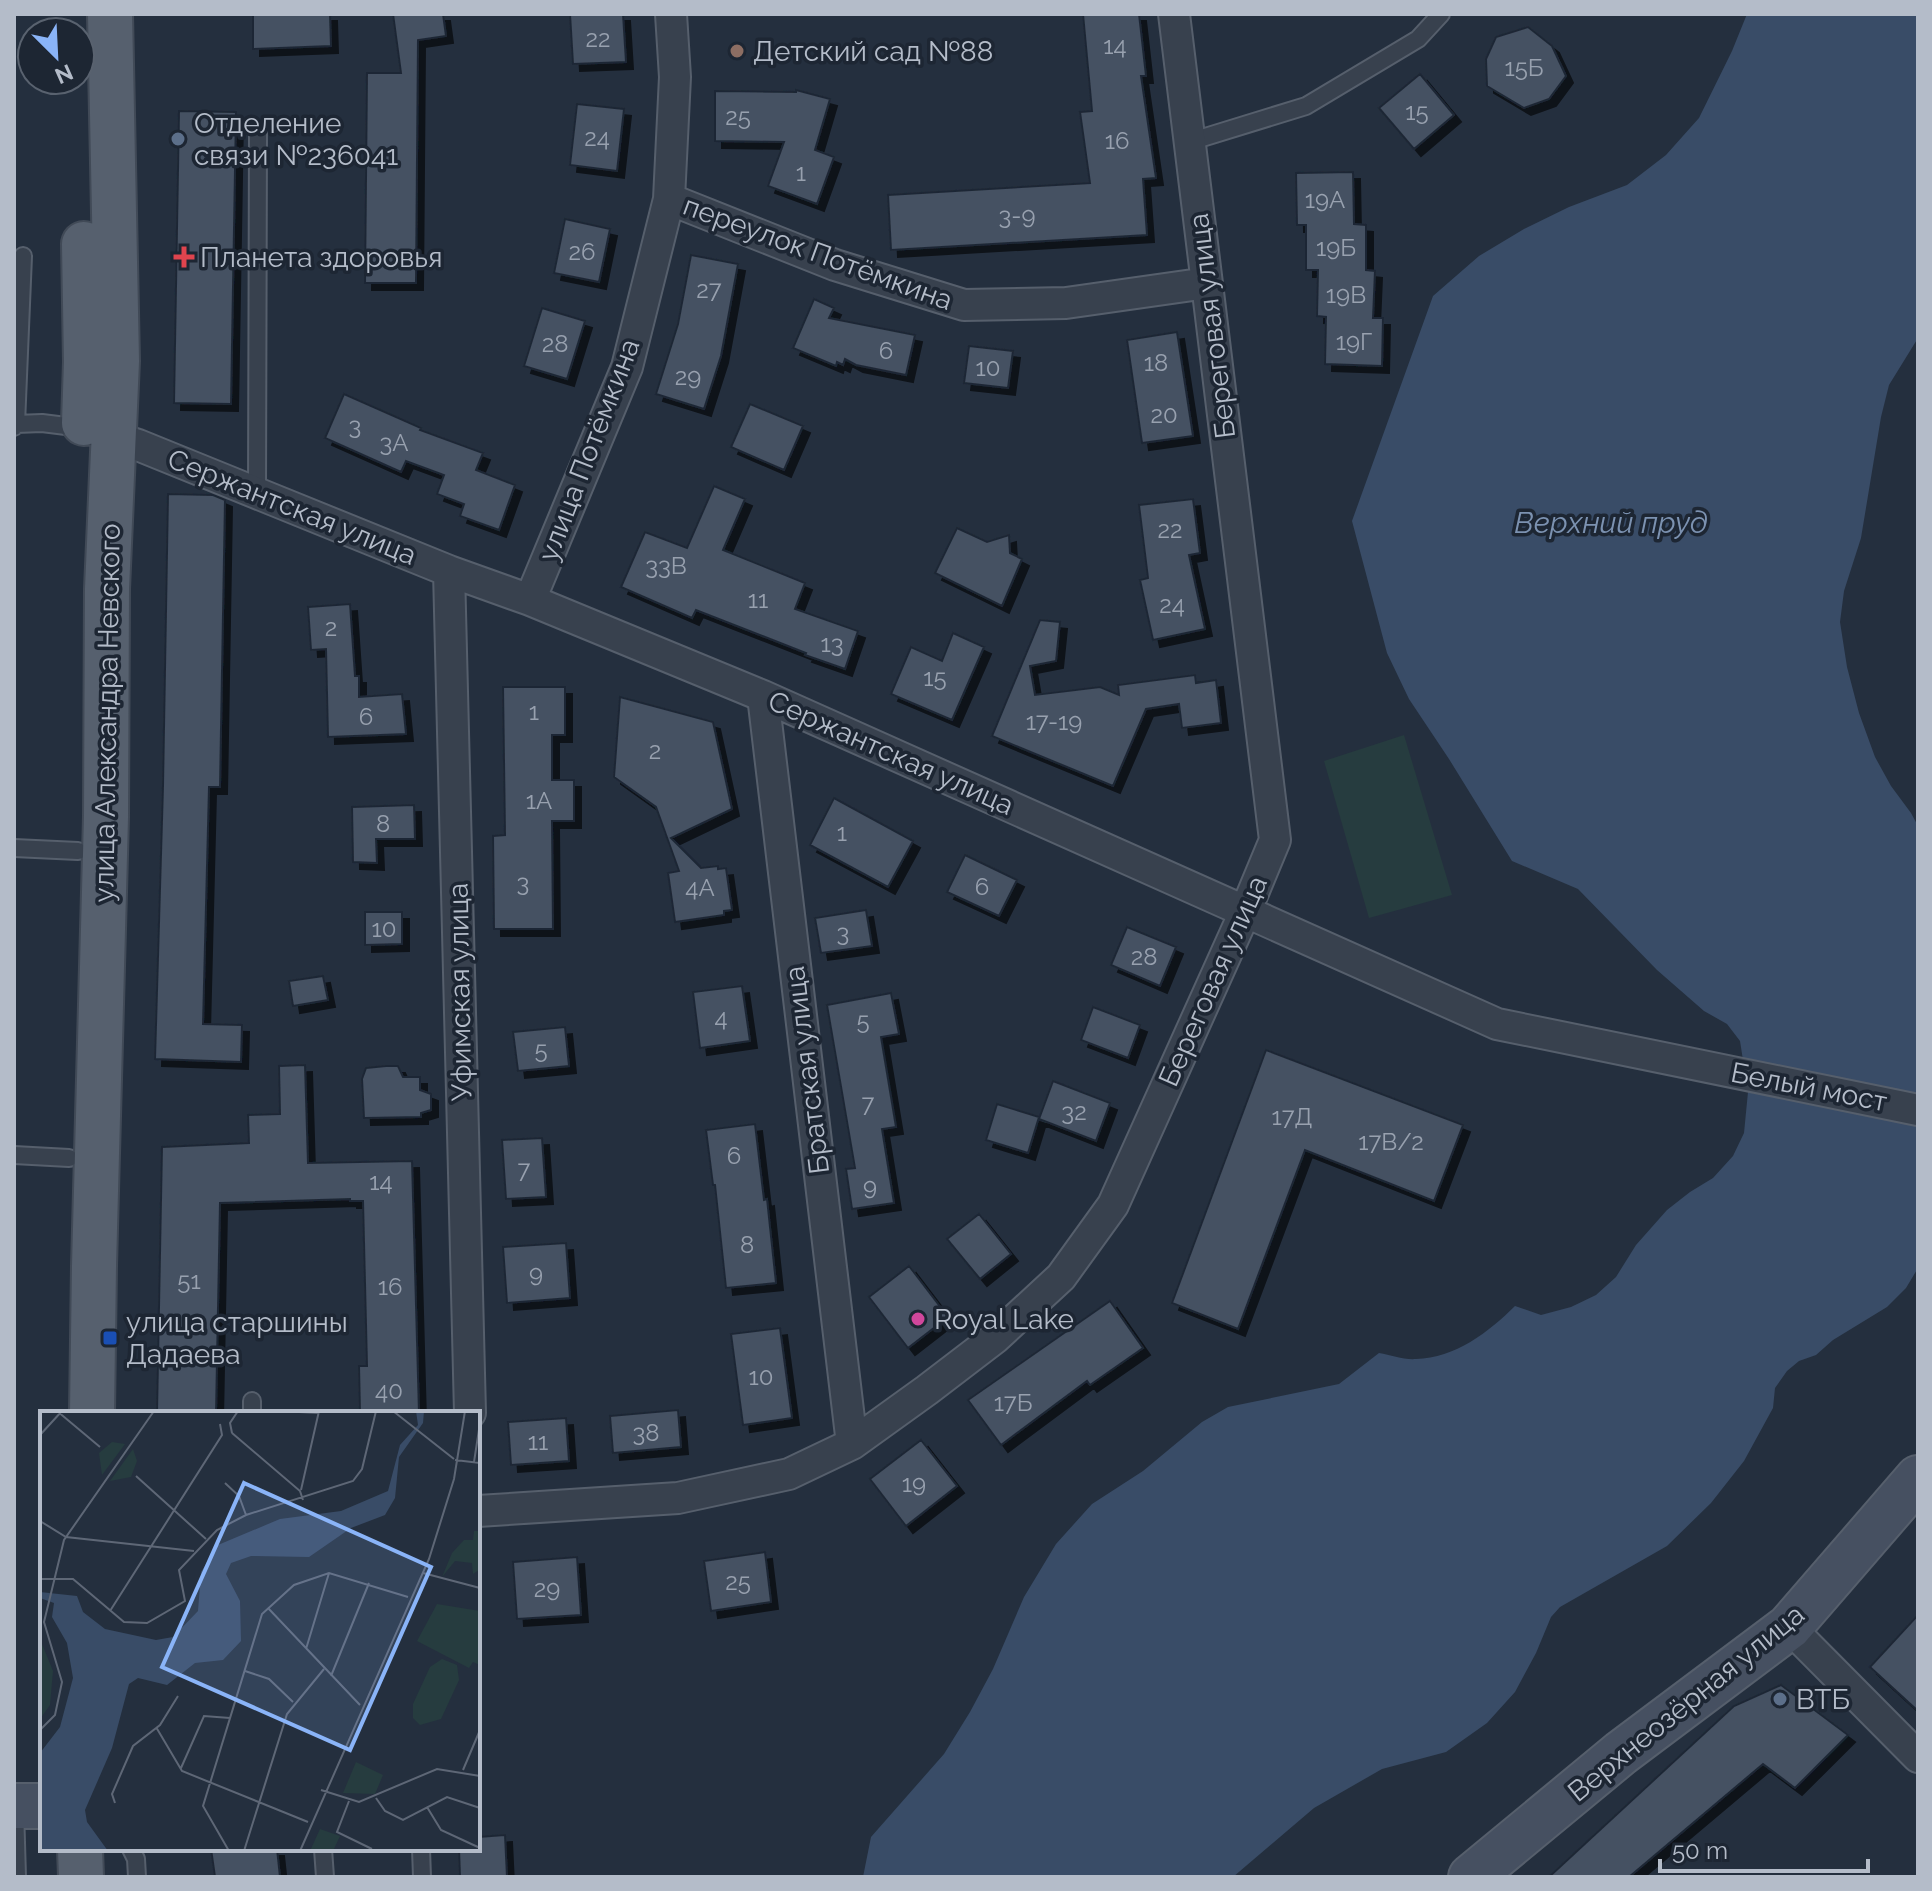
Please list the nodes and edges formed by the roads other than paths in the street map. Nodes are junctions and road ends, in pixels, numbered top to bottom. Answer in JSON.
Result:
{"nodes":[{"id":1,"x":80,"y":14,"type":"edge"},
{"id":2,"x":110,"y":14,"type":"edge"},
{"id":3,"x":671,"y":14,"type":"edge"},
{"id":4,"x":1174,"y":14,"type":"edge"},
{"id":5,"x":1441,"y":14,"type":"edge"},
{"id":6,"x":258,"y":133,"type":"dead end"},
{"id":7,"x":1189,"y":142,"type":"junction"},
{"id":8,"x":669,"y":199,"type":"junction"},
{"id":9,"x":23,"y":256,"type":"dead end"},
{"id":10,"x":1207,"y":283,"type":"junction"},
{"id":11,"x":17,"y":351,"type":"edge"},
{"id":12,"x":15,"y":425,"type":"edge"},
{"id":13,"x":98,"y":432,"type":"junction"},
{"id":14,"x":257,"y":494,"type":"junction"},
{"id":15,"x":449,"y":571,"type":"junction"},
{"id":16,"x":530,"y":600,"type":"junction"},
{"id":17,"x":763,"y":696,"type":"junction"},
{"id":18,"x":14,"y":848,"type":"edge"},
{"id":19,"x":78,"y":851,"type":"junction"},
{"id":20,"x":1245,"y":912,"type":"junction"},
{"id":21,"x":1700,"y":1065,"type":"joint"},
{"id":22,"x":1918,"y":1110,"type":"edge"},
{"id":23,"x":14,"y":1155,"type":"edge"},
{"id":24,"x":69,"y":1158,"type":"junction"},
{"id":25,"x":64,"y":1411,"type":"edge"},
{"id":26,"x":92,"y":1411,"type":"edge"},
{"id":27,"x":470,"y":1411,"type":"edge"},
{"id":28,"x":852,"y":1444,"type":"junction"},
{"id":29,"x":1918,"y":1478,"type":"edge"},
{"id":30,"x":480,"y":1511,"type":"edge"},
{"id":31,"x":1789,"y":1627,"type":"junction"},
{"id":32,"x":1918,"y":1757,"type":"edge"},
{"id":33,"x":14,"y":1806,"type":"edge"},
{"id":34,"x":40,"y":1806,"type":"edge"},
{"id":35,"x":50,"y":1851,"type":"edge"},
{"id":36,"x":80,"y":1851,"type":"edge"},
{"id":37,"x":132,"y":1851,"type":"edge"},
{"id":38,"x":323,"y":1851,"type":"edge"},
{"id":39,"x":421,"y":1851,"type":"edge"},
{"id":40,"x":17,"y":1877,"type":"edge"},
{"id":41,"x":51,"y":1877,"type":"edge"},
{"id":42,"x":81,"y":1877,"type":"edge"},
{"id":43,"x":137,"y":1877,"type":"edge"},
{"id":44,"x":325,"y":1877,"type":"edge"},
{"id":45,"x":422,"y":1877,"type":"edge"},
{"id":46,"x":1471,"y":1877,"type":"edge"}],
"edges":[{"from":1,"to":13,"type":"main road","name":"улица Александра Невского"},
{"from":2,"to":13,"type":"main road","name":"улица Александра Невского"},
{"from":3,"to":8,"type":"street","name":"улица Потёмкина"},
{"from":4,"to":7,"type":"street","name":"Береговая улица"},
{"from":5,"to":7,"type":"lane"},
{"from":6,"to":14,"type":"lane"},
{"from":7,"to":10,"type":"street","name":"Береговая улица"},
{"from":8,"to":10,"type":"street","name":"переулок Потёмкина"},
{"from":8,"to":16,"type":"street","name":"улица Потёмкина"},
{"from":9,"to":11,"type":"lane"},
{"from":10,"to":20,"type":"street","name":"Береговая улица"},
{"from":11,"to":12,"type":"lane"},
{"from":12,"to":13,"type":"lane"},
{"from":13,"to":14,"type":"street","name":"Сержантская улица"},
{"from":13,"to":19,"type":"main road","name":"улица Александра Невского"},
{"from":13,"to":26,"type":"main road","name":"улица Александра Невского"},
{"from":14,"to":15,"type":"street","name":"Сержантская улица"},
{"from":15,"to":16,"type":"street","name":"Сержантская улица"},
{"from":15,"to":27,"type":"street","name":"Уфимская улица"},
{"from":16,"to":17,"type":"street","name":"Сержантская улица"},
{"from":17,"to":20,"type":"street","name":"Сержантская улица"},
{"from":17,"to":28,"type":"street","name":"Братская улица"},
{"from":18,"to":19,"type":"lane"},
{"from":19,"to":24,"type":"main road","name":"улица Александра Невского"},
{"from":20,"to":21,"type":"street","name":"Сержантская улица"},
{"from":20,"to":28,"type":"street","name":"Береговая улица"},
{"from":21,"to":22,"type":"street","name":"Белый мост"},
{"from":23,"to":24,"type":"lane"},
{"from":24,"to":25,"type":"main road","name":"улица Александра Невского"},
{"from":28,"to":30,"type":"street","name":"Береговая улица"},
{"from":29,"to":31,"type":"street","name":"Верхнеозёрная улица"},
{"from":31,"to":32,"type":"street"},
{"from":31,"to":46,"type":"street","name":"Верхнеозёрная улица"},
{"from":33,"to":34,"type":"street"},
{"from":33,"to":40,"type":"lane"},
{"from":35,"to":41,"type":"main road"},
{"from":36,"to":42,"type":"main road"},
{"from":37,"to":43,"type":"lane"},
{"from":38,"to":44,"type":"lane"},
{"from":39,"to":45,"type":"lane"}]}
